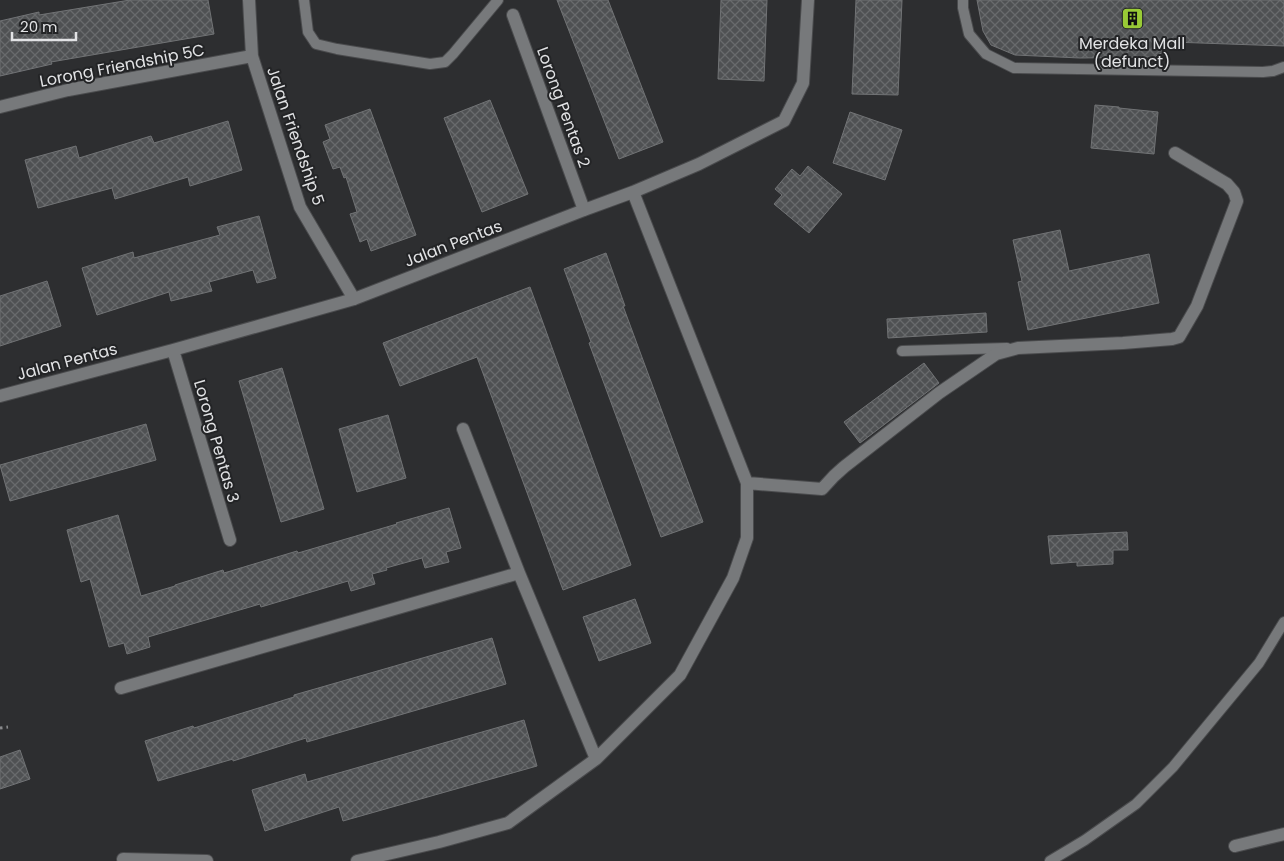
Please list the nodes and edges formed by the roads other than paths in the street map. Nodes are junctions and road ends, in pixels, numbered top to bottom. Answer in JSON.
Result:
{"nodes":[{"id":1,"x":249,"y":0,"type":"edge"},
{"id":2,"x":304,"y":0,"type":"edge"},
{"id":3,"x":498,"y":0,"type":"edge"},
{"id":4,"x":808,"y":0,"type":"edge"},
{"id":5,"x":963,"y":0,"type":"edge"},
{"id":6,"x":513,"y":15,"type":"dead end"},
{"id":7,"x":252,"y":56,"type":"junction"},
{"id":8,"x":1284,"y":66,"type":"edge"},
{"id":9,"x":0,"y":107,"type":"edge"},
{"id":10,"x":1175,"y":153,"type":"dead end"},
{"id":11,"x":633,"y":192,"type":"junction"},
{"id":12,"x":584,"y":210,"type":"junction"},
{"id":13,"x":354,"y":299,"type":"junction"},
{"id":14,"x":1018,"y":348,"type":"junction"},
{"id":15,"x":173,"y":350,"type":"junction"},
{"id":16,"x":902,"y":351,"type":"dead end"},
{"id":17,"x":0,"y":396,"type":"edge"},
{"id":18,"x":464,"y":429,"type":"dead end"},
{"id":19,"x":747,"y":483,"type":"junction"},
{"id":20,"x":230,"y":540,"type":"dead end"},
{"id":21,"x":519,"y":574,"type":"junction"},
{"id":22,"x":1284,"y":622,"type":"edge"},
{"id":23,"x":121,"y":688,"type":"dead end"},
{"id":24,"x":596,"y":759,"type":"junction"},
{"id":25,"x":1284,"y":834,"type":"edge"},
{"id":26,"x":1235,"y":846,"type":"dead end"},
{"id":27,"x":123,"y":859,"type":"dead end"},
{"id":28,"x":206,"y":861,"type":"edge"},
{"id":29,"x":357,"y":861,"type":"edge"},
{"id":30,"x":1050,"y":861,"type":"edge"}],
"edges":[{"from":1,"to":7,"type":"street","name":"Jalan Friendship 5"},
{"from":2,"to":3,"type":"lane"},
{"from":4,"to":11,"type":"street","name":"Jalan Pentas"},
{"from":5,"to":8,"type":"lane"},
{"from":6,"to":12,"type":"street","name":"Lorong Pentas 2"},
{"from":7,"to":9,"type":"street","name":"Lorong Friendship 5C"},
{"from":7,"to":13,"type":"street","name":"Jalan Friendship 5"},
{"from":10,"to":14,"type":"street"},
{"from":11,"to":12,"type":"street","name":"Jalan Pentas"},
{"from":11,"to":19,"type":"street"},
{"from":12,"to":13,"type":"street","name":"Jalan Pentas"},
{"from":13,"to":15,"type":"street","name":"Jalan Pentas"},
{"from":14,"to":16,"type":"lane"},
{"from":14,"to":19,"type":"street"},
{"from":15,"to":17,"type":"street","name":"Jalan Pentas"},
{"from":15,"to":20,"type":"street","name":"Lorong Pentas 3"},
{"from":18,"to":21,"type":"street"},
{"from":19,"to":24,"type":"street"},
{"from":21,"to":23,"type":"street"},
{"from":21,"to":24,"type":"street"},
{"from":22,"to":30,"type":"lane"},
{"from":24,"to":29,"type":"street"},
{"from":25,"to":26,"type":"street"},
{"from":27,"to":28,"type":"street"}]}
